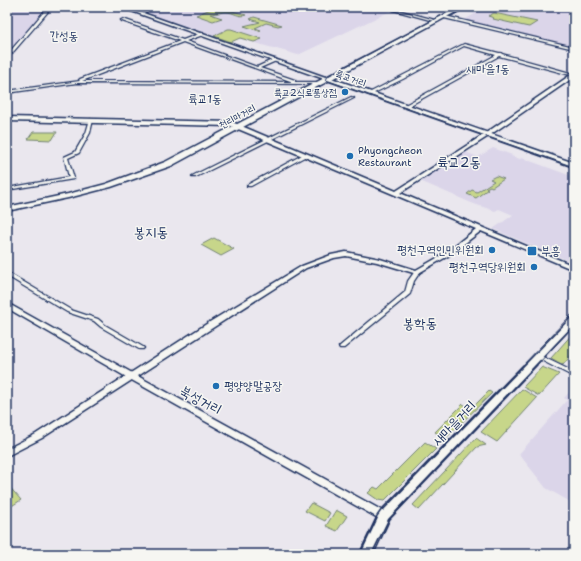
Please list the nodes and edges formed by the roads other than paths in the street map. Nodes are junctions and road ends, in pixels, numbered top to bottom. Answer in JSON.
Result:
{"nodes":[{"id":1,"x":50,"y":7,"type":"edge"},
{"id":2,"x":122,"y":7,"type":"edge"},
{"id":3,"x":401,"y":7,"type":"edge"},
{"id":4,"x":463,"y":7,"type":"edge"},
{"id":5,"x":445,"y":17,"type":"junction"},
{"id":6,"x":123,"y":20,"type":"dead end"},
{"id":7,"x":437,"y":21,"type":"junction"},
{"id":8,"x":202,"y":34,"type":"junction"},
{"id":9,"x":182,"y":41,"type":"junction"},
{"id":10,"x":574,"y":48,"type":"edge"},
{"id":11,"x":500,"y":54,"type":"junction"},
{"id":12,"x":7,"y":57,"type":"edge"},
{"id":13,"x":275,"y":60,"type":"junction"},
{"id":14,"x":256,"y":68,"type":"junction"},
{"id":15,"x":574,"y":75,"type":"edge"},
{"id":16,"x":329,"y":79,"type":"junction"},
{"id":17,"x":77,"y":82,"type":"junction"},
{"id":18,"x":298,"y":83,"type":"junction"},
{"id":19,"x":322,"y":83,"type":"junction"},
{"id":20,"x":7,"y":92,"type":"edge"},
{"id":21,"x":369,"y":94,"type":"junction"},
{"id":22,"x":352,"y":98,"type":"dead end"},
{"id":23,"x":406,"y":106,"type":"junction"},
{"id":24,"x":7,"y":119,"type":"edge"},
{"id":25,"x":91,"y":120,"type":"junction"},
{"id":26,"x":238,"y":126,"type":"junction"},
{"id":27,"x":487,"y":135,"type":"junction"},
{"id":28,"x":269,"y":139,"type":"junction"},
{"id":29,"x":306,"y":154,"type":"junction"},
{"id":30,"x":574,"y":165,"type":"edge"},
{"id":31,"x":194,"y":176,"type":"dead end"},
{"id":32,"x":249,"y":185,"type":"dead end"},
{"id":33,"x":7,"y":190,"type":"edge"},
{"id":34,"x":396,"y":193,"type":"junction"},
{"id":35,"x":7,"y":209,"type":"edge"},
{"id":36,"x":481,"y":228,"type":"junction"},
{"id":37,"x":574,"y":268,"type":"edge"},
{"id":38,"x":418,"y":272,"type":"junction"},
{"id":39,"x":7,"y":274,"type":"edge"},
{"id":40,"x":7,"y":305,"type":"edge"},
{"id":41,"x":574,"y":320,"type":"edge"},
{"id":42,"x":342,"y":347,"type":"dead end"},
{"id":43,"x":141,"y":348,"type":"dead end"},
{"id":44,"x":539,"y":357,"type":"junction"},
{"id":45,"x":574,"y":375,"type":"edge"},
{"id":46,"x":131,"y":376,"type":"junction"},
{"id":47,"x":7,"y":453,"type":"edge"},
{"id":48,"x":384,"y":516,"type":"junction"},
{"id":49,"x":366,"y":554,"type":"edge"}],
"edges":[{"from":1,"to":12,"type":"street"},
{"from":2,"to":8,"type":"street","name":"륙교거리"},
{"from":3,"to":7,"type":"street"},
{"from":4,"to":5,"type":"highway","name":"천리마거리"},
{"from":5,"to":7,"type":"highway","name":"천리마거리"},
{"from":5,"to":10,"type":"street"},
{"from":6,"to":9,"type":"street"},
{"from":7,"to":16,"type":"highway","name":"천리마거리"},
{"from":8,"to":9,"type":"street"},
{"from":8,"to":13,"type":"street","name":"륙교거리"},
{"from":9,"to":14,"type":"street"},
{"from":9,"to":17,"type":"street"},
{"from":11,"to":15,"type":"street"},
{"from":11,"to":21,"type":"street"},
{"from":11,"to":23,"type":"street"},
{"from":13,"to":14,"type":"street"},
{"from":13,"to":16,"type":"street","name":"륙교거리"},
{"from":14,"to":18,"type":"street"},
{"from":15,"to":27,"type":"street"},
{"from":16,"to":19,"type":"highway","name":"천리마거리"},
{"from":16,"to":21,"type":"street","name":"륙교거리"},
{"from":17,"to":18,"type":"street"},
{"from":17,"to":20,"type":"street"},
{"from":18,"to":19,"type":"street"},
{"from":19,"to":26,"type":"highway","name":"천리마거리"},
{"from":21,"to":23,"type":"street","name":"륙교거리"},
{"from":22,"to":28,"type":"street"},
{"from":23,"to":27,"type":"street","name":"륙교거리"},
{"from":24,"to":25,"type":"street"},
{"from":25,"to":26,"type":"street"},
{"from":25,"to":33,"type":"street"},
{"from":26,"to":28,"type":"street"},
{"from":26,"to":35,"type":"highway","name":"천리마거리"},
{"from":27,"to":30,"type":"street","name":"륙교거리"},
{"from":27,"to":34,"type":"street"},
{"from":28,"to":29,"type":"street"},
{"from":28,"to":31,"type":"street"},
{"from":29,"to":32,"type":"street"},
{"from":29,"to":34,"type":"street"},
{"from":34,"to":36,"type":"street"},
{"from":36,"to":37,"type":"street"},
{"from":36,"to":38,"type":"street"},
{"from":38,"to":42,"type":"street"},
{"from":38,"to":46,"type":"street"},
{"from":39,"to":43,"type":"street"},
{"from":40,"to":46,"type":"street","name":"북성거리"},
{"from":41,"to":44,"type":"street","name":"새마을거리"},
{"from":44,"to":45,"type":"street"},
{"from":44,"to":48,"type":"street","name":"새마을거리"},
{"from":46,"to":47,"type":"street"},
{"from":46,"to":48,"type":"street","name":"북성거리"},
{"from":48,"to":49,"type":"street","name":"새마을거리"}]}
